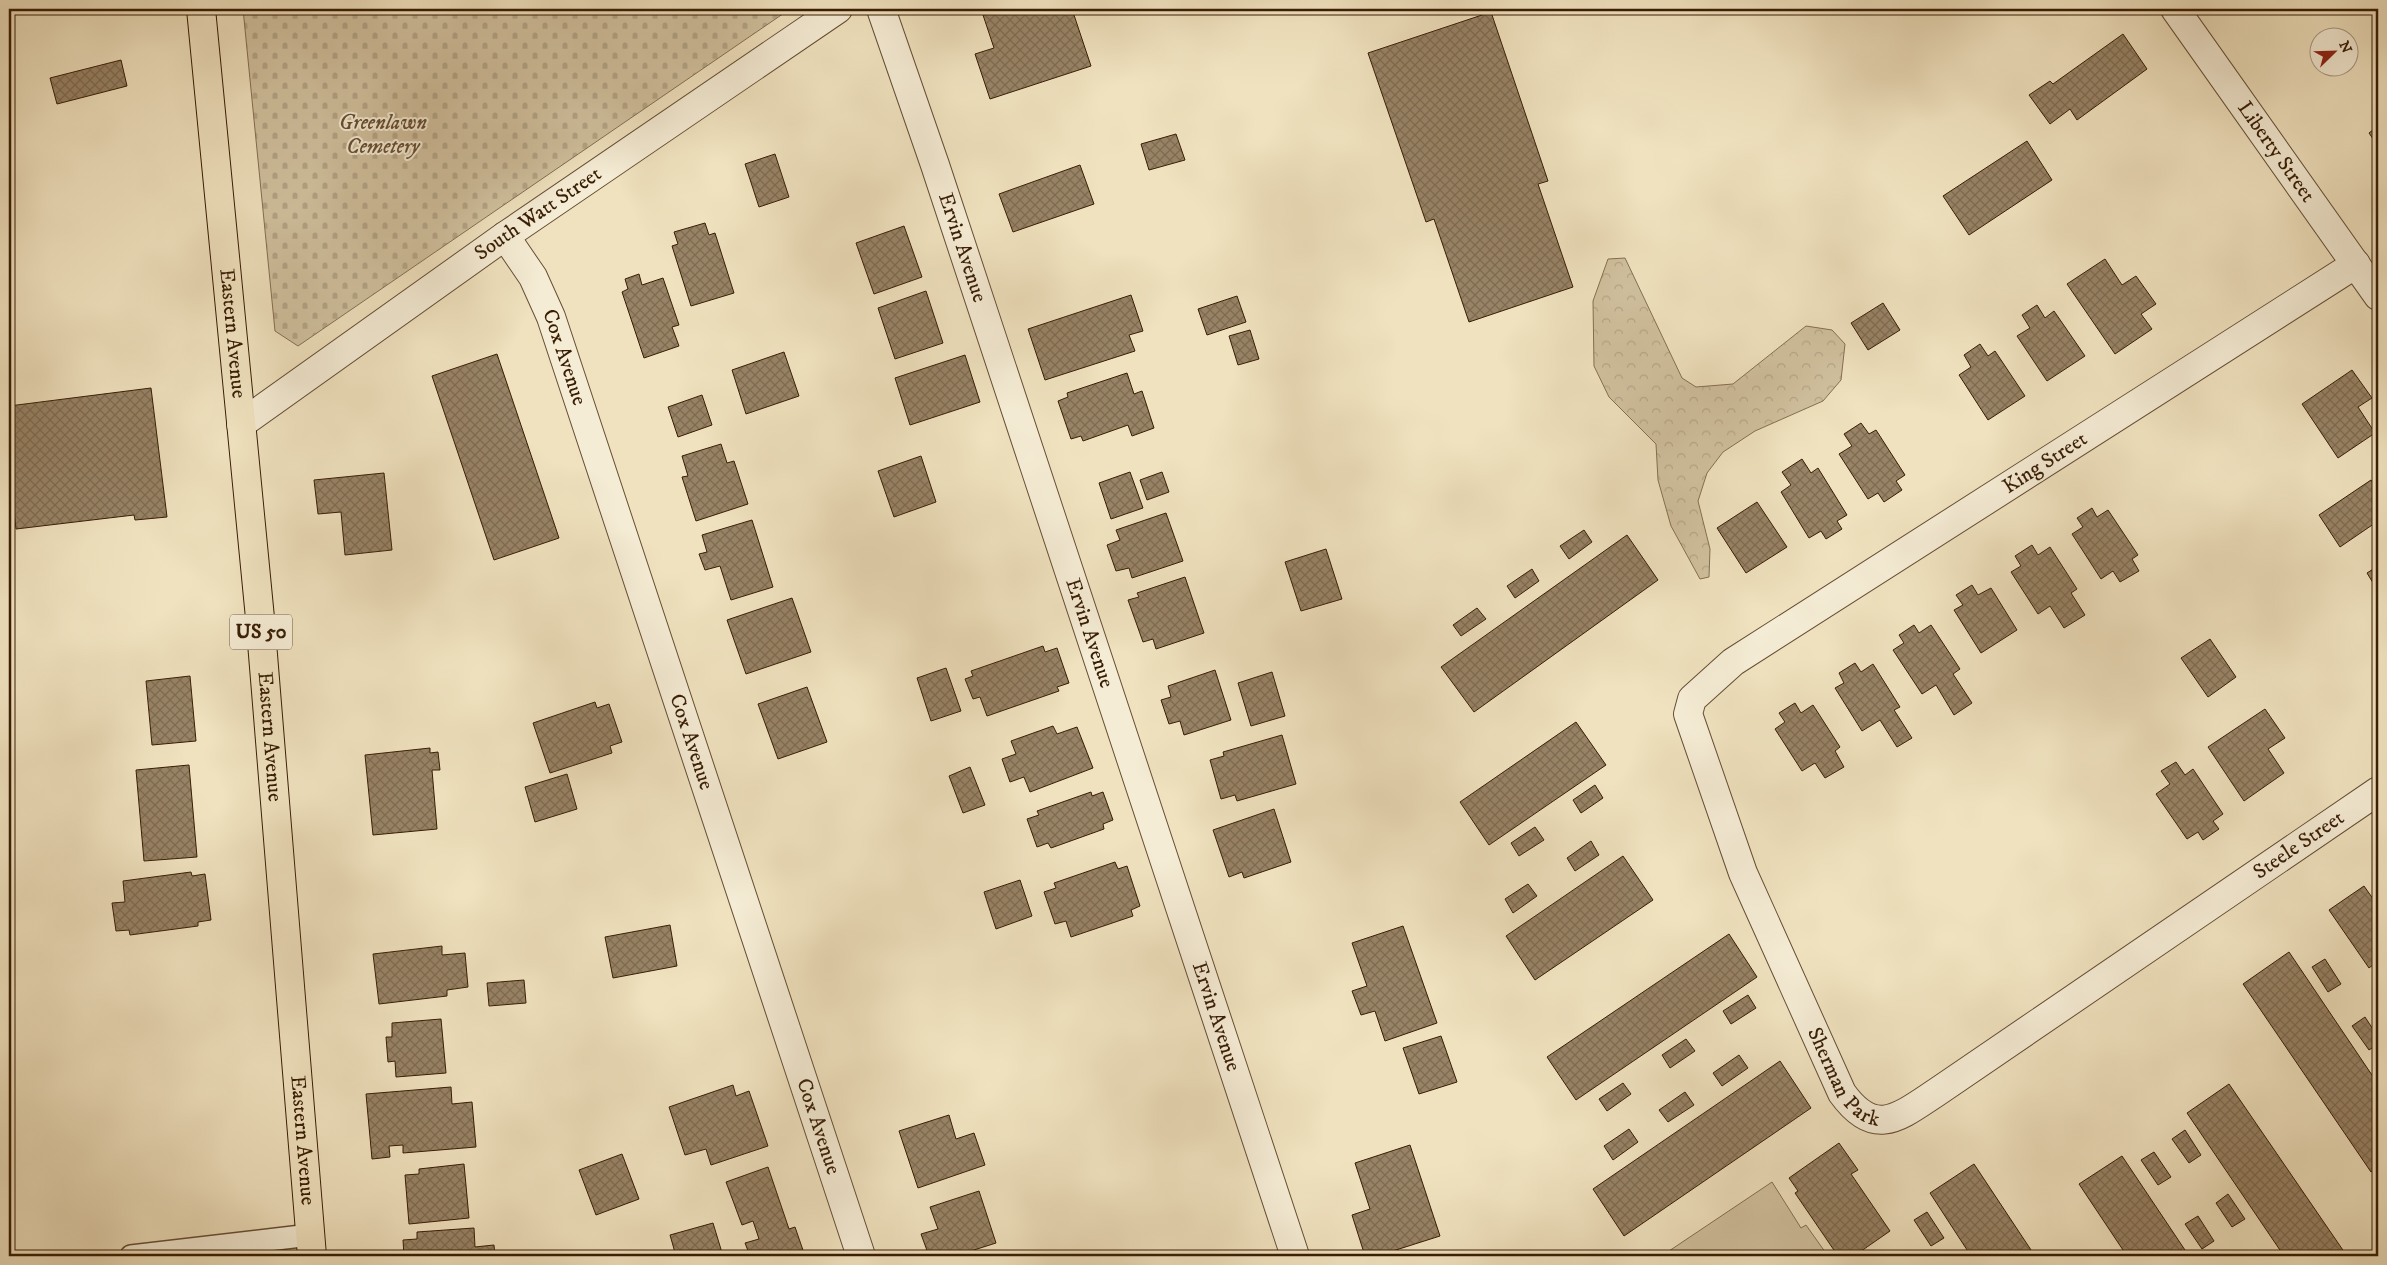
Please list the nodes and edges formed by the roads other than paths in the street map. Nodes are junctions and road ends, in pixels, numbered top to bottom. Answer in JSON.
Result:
{"nodes":[{"id":1,"x":201,"y":9,"type":"edge"},
{"id":2,"x":838,"y":9,"type":"edge"},
{"id":3,"x":881,"y":9,"type":"edge"},
{"id":4,"x":2175,"y":9,"type":"edge"},
{"id":5,"x":505,"y":236,"type":"junction"},
{"id":6,"x":2356,"y":264,"type":"junction"},
{"id":7,"x":2378,"y":296,"type":"edge"},
{"id":8,"x":241,"y":424,"type":"junction"},
{"id":9,"x":1734,"y":662,"type":"joint"},
{"id":10,"x":2378,"y":791,"type":"edge"},
{"id":11,"x":2220,"y":900,"type":"joint"},
{"id":12,"x":311,"y":1246,"type":"edge"},
{"id":13,"x":131,"y":1256,"type":"edge"},
{"id":14,"x":861,"y":1256,"type":"edge"},
{"id":15,"x":1295,"y":1256,"type":"edge"}],
"edges":[{"from":1,"to":8,"type":"main road","name":"Eastern Avenue","number":"US 50"},
{"from":2,"to":5,"type":"street","name":"South Watt Street"},
{"from":3,"to":15,"type":"street","name":"Ervin Avenue"},
{"from":4,"to":6,"type":"street","name":"Liberty Street"},
{"from":5,"to":8,"type":"street","name":"South Watt Street"},
{"from":5,"to":14,"type":"street","name":"Cox Avenue"},
{"from":6,"to":7,"type":"street","name":"Liberty Street"},
{"from":6,"to":9,"type":"street","name":"King Street"},
{"from":8,"to":12,"type":"main road","name":"Eastern Avenue","number":"US 50"},
{"from":9,"to":11,"type":"street","name":"Sherman Park"},
{"from":10,"to":11,"type":"street","name":"Steele Street"},
{"from":12,"to":13,"type":"lane"}]}
